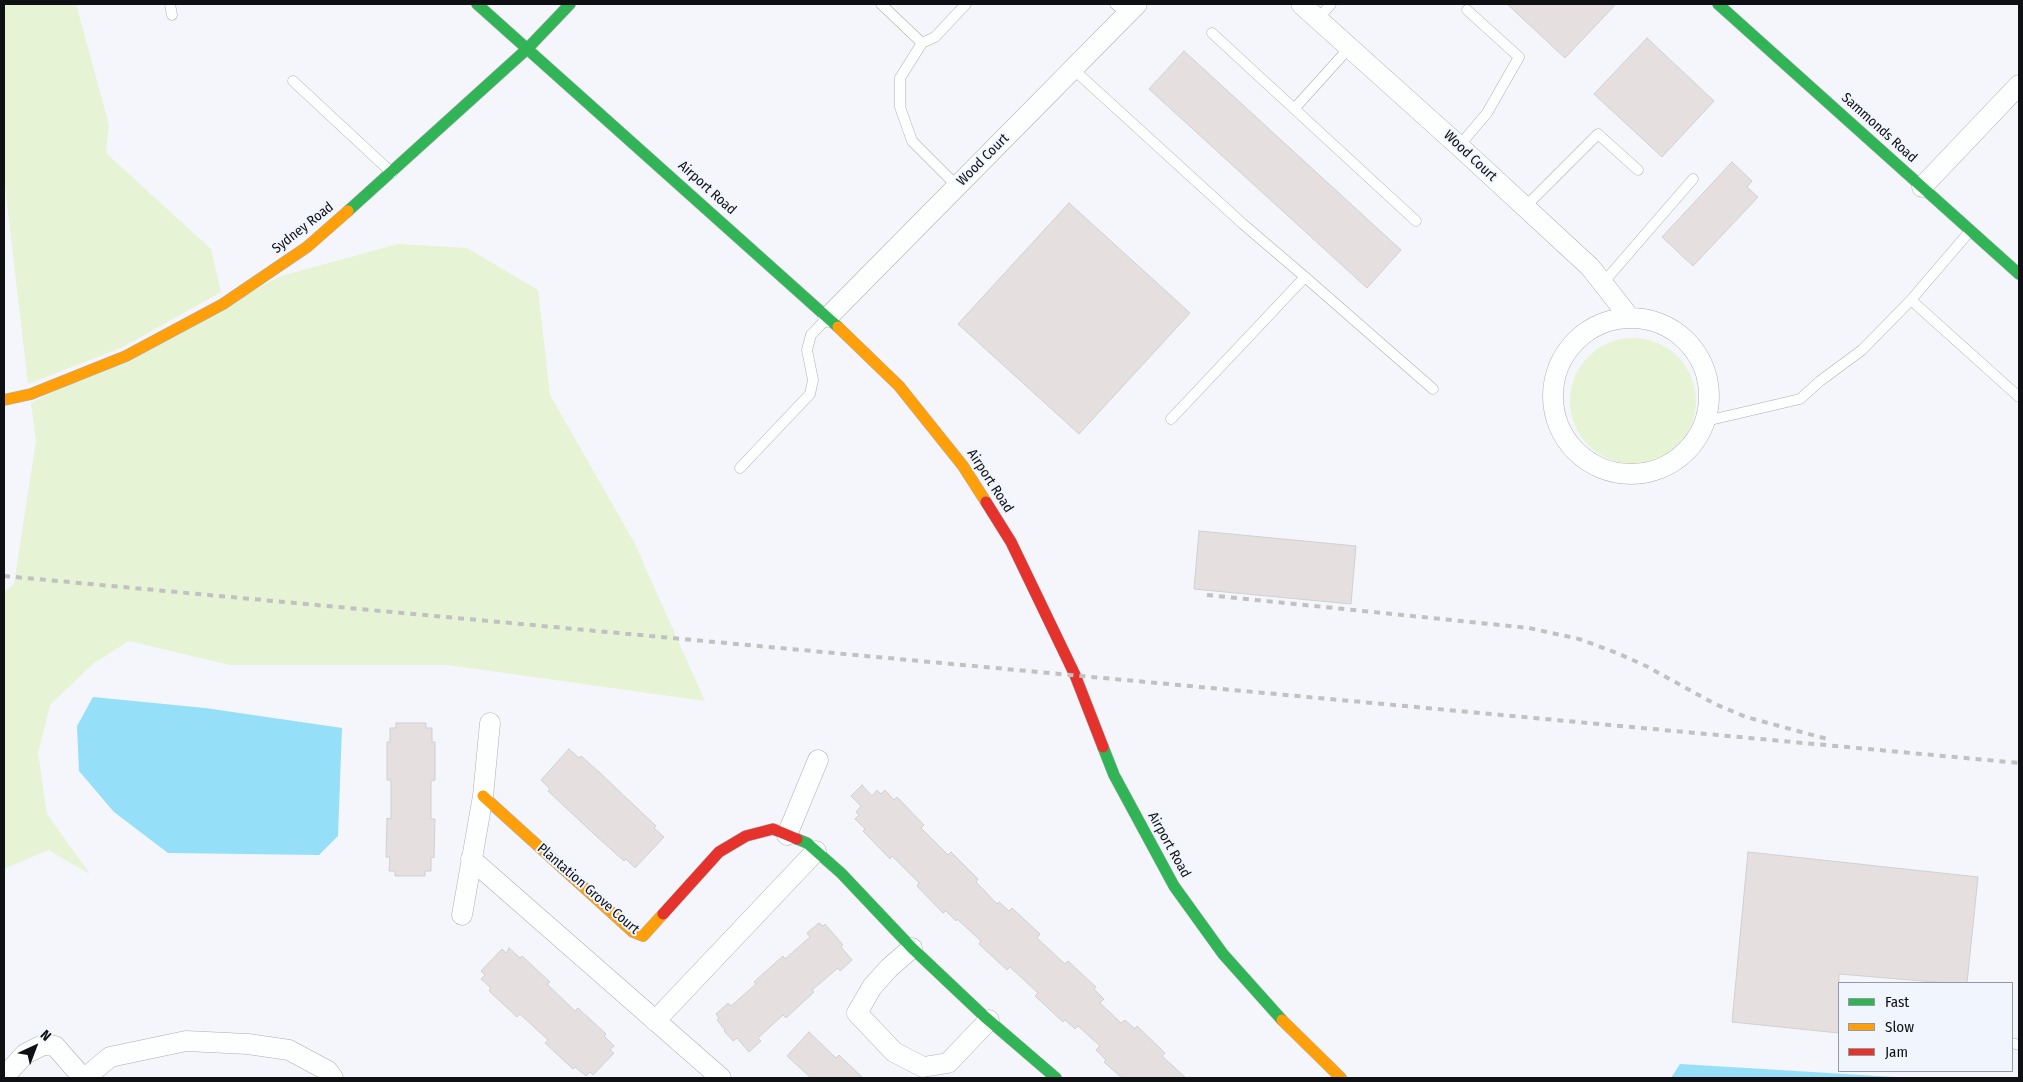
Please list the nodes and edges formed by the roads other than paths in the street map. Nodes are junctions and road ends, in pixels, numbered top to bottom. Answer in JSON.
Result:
{"nodes":[{"id":1,"x":170,"y":4,"type":"edge"},
{"id":2,"x":477,"y":4,"type":"edge"},
{"id":3,"x":570,"y":4,"type":"edge"},
{"id":4,"x":881,"y":4,"type":"edge"},
{"id":5,"x":966,"y":4,"type":"edge"},
{"id":6,"x":1301,"y":4,"type":"edge"},
{"id":7,"x":1331,"y":4,"type":"edge"},
{"id":8,"x":1718,"y":4,"type":"edge"},
{"id":9,"x":1127,"y":7,"type":"edge"},
{"id":10,"x":1467,"y":10,"type":"dead end"},
{"id":11,"x":172,"y":15,"type":"dead end"},
{"id":12,"x":1318,"y":19,"type":"junction"},
{"id":13,"x":1212,"y":33,"type":"dead end"},
{"id":14,"x":922,"y":43,"type":"junction"},
{"id":15,"x":527,"y":48,"type":"junction"},
{"id":16,"x":1350,"y":48,"type":"junction"},
{"id":17,"x":1073,"y":69,"type":"junction"},
{"id":18,"x":293,"y":81,"type":"dead end"},
{"id":19,"x":2019,"y":85,"type":"edge"},
{"id":20,"x":1294,"y":109,"type":"junction"},
{"id":21,"x":1459,"y":146,"type":"junction"},
{"id":22,"x":1638,"y":170,"type":"dead end"},
{"id":23,"x":392,"y":173,"type":"junction"},
{"id":24,"x":1693,"y":180,"type":"dead end"},
{"id":25,"x":957,"y":186,"type":"junction"},
{"id":26,"x":1922,"y":187,"type":"junction"},
{"id":27,"x":1525,"y":207,"type":"junction"},
{"id":28,"x":1416,"y":221,"type":"dead end"},
{"id":29,"x":1971,"y":230,"type":"junction"},
{"id":30,"x":2019,"y":274,"type":"edge"},
{"id":31,"x":1306,"y":277,"type":"junction"},
{"id":32,"x":1603,"y":283,"type":"junction"},
{"id":33,"x":1911,"y":300,"type":"junction"},
{"id":34,"x":828,"y":317,"type":"junction"},
{"id":35,"x":1630,"y":318,"type":"junction"},
{"id":36,"x":1433,"y":389,"type":"dead end"},
{"id":37,"x":2019,"y":397,"type":"edge"},
{"id":38,"x":4,"y":400,"type":"edge"},
{"id":39,"x":1172,"y":419,"type":"dead end"},
{"id":40,"x":1706,"y":422,"type":"junction"},
{"id":41,"x":740,"y":468,"type":"dead end"},
{"id":42,"x":490,"y":723,"type":"dead end"},
{"id":43,"x":818,"y":760,"type":"dead end"},
{"id":44,"x":483,"y":796,"type":"junction"},
{"id":45,"x":787,"y":835,"type":"junction"},
{"id":46,"x":816,"y":852,"type":"junction"},
{"id":47,"x":471,"y":859,"type":"junction"},
{"id":48,"x":462,"y":915,"type":"dead end"},
{"id":49,"x":912,"y":948,"type":"junction"},
{"id":50,"x":989,"y":1020,"type":"junction"},
{"id":51,"x":656,"y":1021,"type":"junction"},
{"id":52,"x":4,"y":1077,"type":"edge"},
{"id":53,"x":84,"y":1078,"type":"edge"},
{"id":54,"x":333,"y":1078,"type":"edge"},
{"id":55,"x":721,"y":1078,"type":"edge"},
{"id":56,"x":1056,"y":1078,"type":"edge"},
{"id":57,"x":1341,"y":1078,"type":"edge"}],
"edges":[{"from":1,"to":11,"type":"lane"},
{"from":2,"to":15,"type":"street","name":"Airport Road"},
{"from":3,"to":15,"type":"street","name":"Sydney Road"},
{"from":4,"to":14,"type":"lane"},
{"from":5,"to":14,"type":"lane"},
{"from":6,"to":12,"type":"street","name":"Wood Court"},
{"from":7,"to":12,"type":"lane"},
{"from":8,"to":26,"type":"street","name":"Sammonds Road"},
{"from":9,"to":17,"type":"street","name":"Wood Court"},
{"from":10,"to":21,"type":"lane"},
{"from":12,"to":16,"type":"street","name":"Wood Court"},
{"from":13,"to":20,"type":"lane"},
{"from":14,"to":25,"type":"lane"},
{"from":15,"to":23,"type":"street","name":"Sydney Road"},
{"from":15,"to":34,"type":"street","name":"Airport Road"},
{"from":16,"to":20,"type":"lane"},
{"from":16,"to":21,"type":"street","name":"Wood Court"},
{"from":17,"to":25,"type":"street","name":"Wood Court"},
{"from":17,"to":31,"type":"lane"},
{"from":18,"to":23,"type":"lane"},
{"from":19,"to":26,"type":"street"},
{"from":20,"to":28,"type":"lane"},
{"from":21,"to":27,"type":"street","name":"Wood Court"},
{"from":22,"to":27,"type":"lane"},
{"from":23,"to":38,"type":"street","name":"Sydney Road"},
{"from":24,"to":32,"type":"lane"},
{"from":25,"to":34,"type":"street","name":"Wood Court"},
{"from":26,"to":29,"type":"street","name":"Sammonds Road"},
{"from":27,"to":32,"type":"street","name":"Wood Court"},
{"from":29,"to":30,"type":"street","name":"Sammonds Road"},
{"from":29,"to":33,"type":"lane"},
{"from":31,"to":36,"type":"lane"},
{"from":31,"to":39,"type":"lane"},
{"from":32,"to":35,"type":"street","name":"Wood Court"},
{"from":33,"to":37,"type":"lane"},
{"from":33,"to":40,"type":"lane"},
{"from":34,"to":41,"type":"lane"},
{"from":34,"to":57,"type":"street","name":"Airport Road"},
{"from":35,"to":40,"type":"street"},
{"from":35,"to":40,"type":"street"},
{"from":42,"to":44,"type":"street"},
{"from":43,"to":45,"type":"street"},
{"from":44,"to":45,"type":"street","name":"Plantation Grove Court"},
{"from":44,"to":47,"type":"street"},
{"from":45,"to":46,"type":"street","name":"Plantation Grove Court"},
{"from":46,"to":49,"type":"street","name":"Plantation Grove Court"},
{"from":46,"to":51,"type":"street"},
{"from":47,"to":48,"type":"street"},
{"from":47,"to":51,"type":"street"},
{"from":49,"to":50,"type":"street","name":"Plantation Grove Court"},
{"from":49,"to":50,"type":"street"},
{"from":50,"to":56,"type":"street","name":"Plantation Grove Court"},
{"from":51,"to":55,"type":"street"},
{"from":52,"to":53,"type":"street"},
{"from":53,"to":54,"type":"street"}]}
